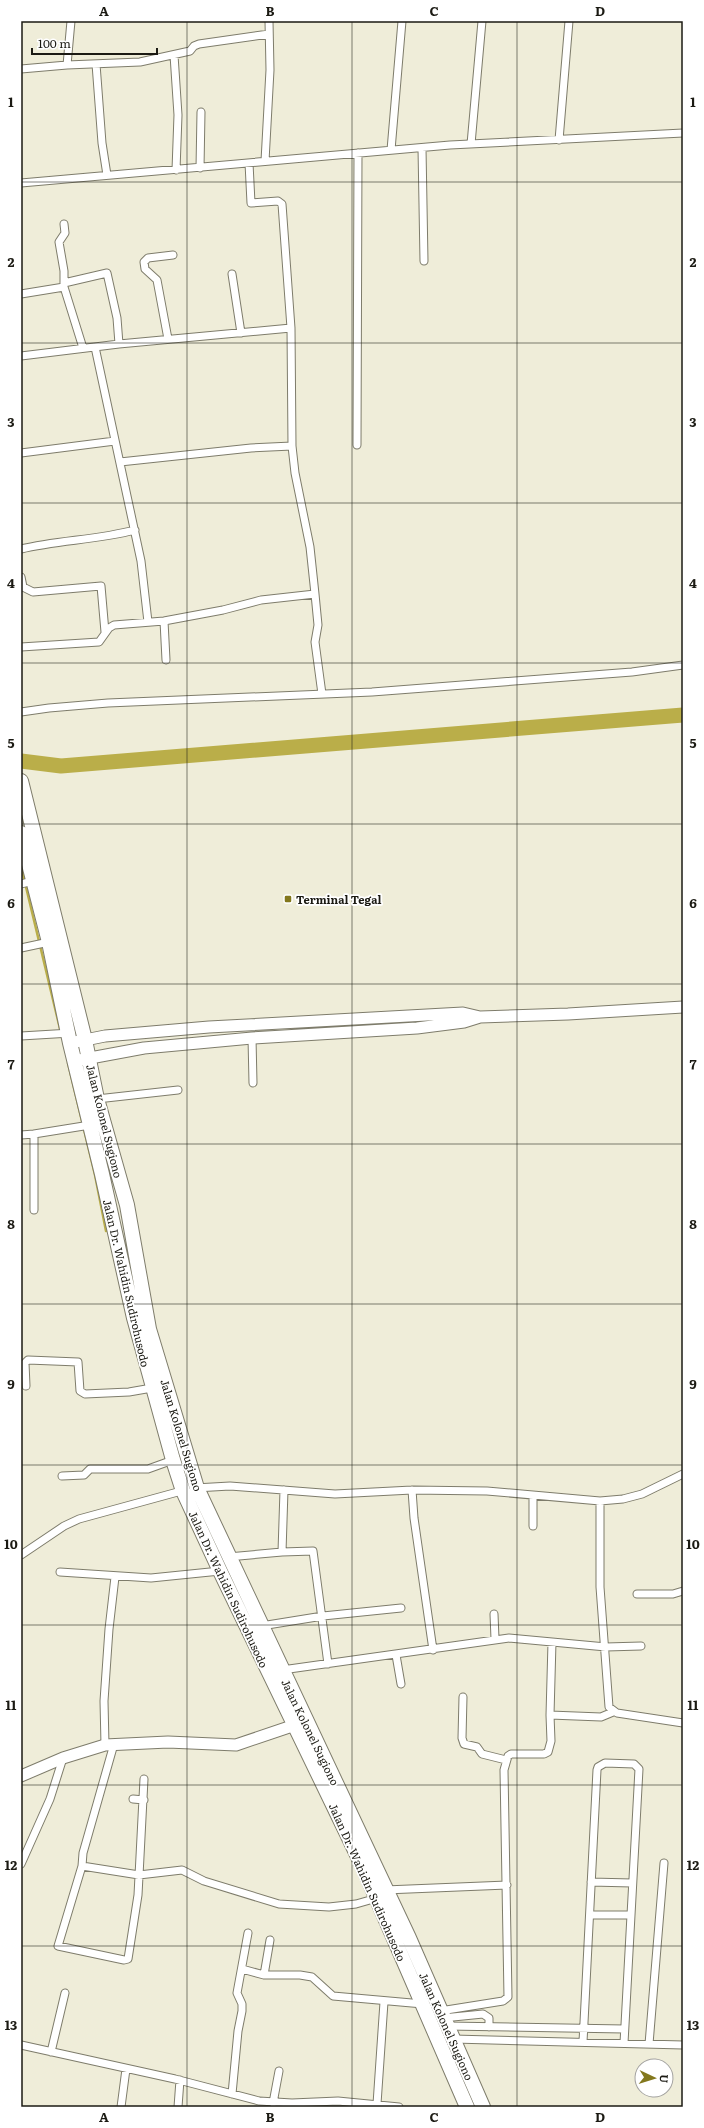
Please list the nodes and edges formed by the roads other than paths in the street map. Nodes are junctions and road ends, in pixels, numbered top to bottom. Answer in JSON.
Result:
{"nodes":[{"id":1,"x":71,"y":21,"type":"edge"},
{"id":2,"x":269,"y":21,"type":"edge"},
{"id":3,"x":402,"y":21,"type":"edge"},
{"id":4,"x":482,"y":21,"type":"edge"},
{"id":5,"x":569,"y":21,"type":"edge"},
{"id":6,"x":269,"y":34,"type":"junction"},
{"id":7,"x":174,"y":55,"type":"junction"},
{"id":8,"x":96,"y":64,"type":"junction"},
{"id":9,"x":67,"y":66,"type":"junction"},
{"id":10,"x":21,"y":70,"type":"edge"},
{"id":11,"x":201,"y":112,"type":"dead end"},
{"id":12,"x":683,"y":133,"type":"edge"},
{"id":13,"x":559,"y":140,"type":"junction"},
{"id":14,"x":471,"y":144,"type":"junction"},
{"id":15,"x":422,"y":148,"type":"junction"},
{"id":16,"x":391,"y":150,"type":"junction"},
{"id":17,"x":358,"y":153,"type":"junction"},
{"id":18,"x":265,"y":161,"type":"junction"},
{"id":19,"x":249,"y":163,"type":"junction"},
{"id":20,"x":200,"y":168,"type":"junction"},
{"id":21,"x":176,"y":170,"type":"junction"},
{"id":22,"x":107,"y":175,"type":"junction"},
{"id":23,"x":21,"y":183,"type":"edge"},
{"id":24,"x":64,"y":224,"type":"dead end"},
{"id":25,"x":173,"y":255,"type":"dead end"},
{"id":26,"x":424,"y":261,"type":"dead end"},
{"id":27,"x":232,"y":274,"type":"dead end"},
{"id":28,"x":64,"y":285,"type":"junction"},
{"id":29,"x":21,"y":294,"type":"edge"},
{"id":30,"x":291,"y":328,"type":"junction"},
{"id":31,"x":241,"y":333,"type":"junction"},
{"id":32,"x":168,"y":339,"type":"junction"},
{"id":33,"x":119,"y":344,"type":"junction"},
{"id":34,"x":95,"y":347,"type":"junction"},
{"id":35,"x":83,"y":348,"type":"junction"},
{"id":36,"x":21,"y":356,"type":"edge"},
{"id":37,"x":115,"y":441,"type":"junction"},
{"id":38,"x":357,"y":445,"type":"dead end"},
{"id":39,"x":292,"y":446,"type":"junction"},
{"id":40,"x":21,"y":453,"type":"edge"},
{"id":41,"x":120,"y":462,"type":"junction"},
{"id":42,"x":135,"y":530,"type":"junction"},
{"id":43,"x":21,"y":549,"type":"edge"},
{"id":44,"x":21,"y":577,"type":"edge"},
{"id":45,"x":22,"y":587,"type":"edge"},
{"id":46,"x":315,"y":594,"type":"junction"},
{"id":47,"x":164,"y":621,"type":"junction"},
{"id":48,"x":148,"y":622,"type":"junction"},
{"id":49,"x":106,"y":632,"type":"junction"},
{"id":50,"x":21,"y":647,"type":"edge"},
{"id":51,"x":166,"y":660,"type":"dead end"},
{"id":52,"x":683,"y":665,"type":"edge"},
{"id":53,"x":322,"y":694,"type":"junction"},
{"id":54,"x":21,"y":712,"type":"edge"},
{"id":55,"x":22,"y":785,"type":"edge"},
{"id":56,"x":21,"y":833,"type":"edge"},
{"id":57,"x":27,"y":882,"type":"edge"},
{"id":58,"x":46,"y":943,"type":"junction"},
{"id":59,"x":21,"y":948,"type":"edge"},
{"id":60,"x":683,"y":1006,"type":"edge"},
{"id":61,"x":480,"y":1017,"type":"junction"},
{"id":62,"x":185,"y":1030,"type":"junction"},
{"id":63,"x":83,"y":1035,"type":"junction"},
{"id":64,"x":21,"y":1036,"type":"edge"},
{"id":65,"x":65,"y":1036,"type":"junction"},
{"id":66,"x":252,"y":1038,"type":"junction"},
{"id":67,"x":187,"y":1044,"type":"junction"},
{"id":68,"x":88,"y":1057,"type":"junction"},
{"id":69,"x":74,"y":1061,"type":"junction"},
{"id":70,"x":253,"y":1083,"type":"dead end"},
{"id":71,"x":178,"y":1090,"type":"dead end"},
{"id":72,"x":96,"y":1098,"type":"junction"},
{"id":73,"x":84,"y":1125,"type":"junction"},
{"id":74,"x":21,"y":1134,"type":"edge"},
{"id":75,"x":34,"y":1134,"type":"junction"},
{"id":76,"x":34,"y":1210,"type":"dead end"},
{"id":77,"x":26,"y":1386,"type":"dead end"},
{"id":78,"x":152,"y":1388,"type":"junction"},
{"id":79,"x":173,"y":1460,"type":"junction"},
{"id":80,"x":683,"y":1474,"type":"edge"},
{"id":81,"x":62,"y":1476,"type":"dead end"},
{"id":82,"x":190,"y":1489,"type":"junction"},
{"id":83,"x":284,"y":1490,"type":"junction"},
{"id":84,"x":412,"y":1490,"type":"junction"},
{"id":85,"x":533,"y":1495,"type":"junction"},
{"id":86,"x":600,"y":1501,"type":"junction"},
{"id":87,"x":533,"y":1526,"type":"dead end"},
{"id":88,"x":282,"y":1552,"type":"junction"},
{"id":89,"x":21,"y":1555,"type":"edge"},
{"id":90,"x":228,"y":1557,"type":"junction"},
{"id":91,"x":220,"y":1571,"type":"junction"},
{"id":92,"x":60,"y":1572,"type":"dead end"},
{"id":93,"x":115,"y":1577,"type":"junction"},
{"id":94,"x":683,"y":1590,"type":"edge"},
{"id":95,"x":637,"y":1594,"type":"dead end"},
{"id":96,"x":401,"y":1608,"type":"dead end"},
{"id":97,"x":494,"y":1614,"type":"dead end"},
{"id":98,"x":323,"y":1616,"type":"junction"},
{"id":99,"x":261,"y":1626,"type":"junction"},
{"id":100,"x":495,"y":1639,"type":"junction"},
{"id":101,"x":552,"y":1642,"type":"junction"},
{"id":102,"x":641,"y":1646,"type":"dead end"},
{"id":103,"x":606,"y":1647,"type":"junction"},
{"id":104,"x":434,"y":1650,"type":"junction"},
{"id":105,"x":396,"y":1655,"type":"junction"},
{"id":106,"x":328,"y":1664,"type":"junction"},
{"id":107,"x":282,"y":1670,"type":"junction"},
{"id":108,"x":401,"y":1684,"type":"dead end"},
{"id":109,"x":463,"y":1697,"type":"dead end"},
{"id":110,"x":613,"y":1712,"type":"junction"},
{"id":111,"x":550,"y":1715,"type":"junction"},
{"id":112,"x":301,"y":1723,"type":"junction"},
{"id":113,"x":683,"y":1723,"type":"edge"},
{"id":114,"x":110,"y":1744,"type":"junction"},
{"id":115,"x":63,"y":1758,"type":"junction"},
{"id":116,"x":506,"y":1760,"type":"junction"},
{"id":117,"x":21,"y":1776,"type":"edge"},
{"id":118,"x":144,"y":1779,"type":"dead end"},
{"id":119,"x":132,"y":1799,"type":"dead end"},
{"id":120,"x":144,"y":1800,"type":"junction"},
{"id":121,"x":664,"y":1863,"type":"dead end"},
{"id":122,"x":21,"y":1864,"type":"edge"},
{"id":123,"x":82,"y":1866,"type":"junction"},
{"id":124,"x":139,"y":1875,"type":"junction"},
{"id":125,"x":591,"y":1882,"type":"junction"},
{"id":126,"x":632,"y":1883,"type":"junction"},
{"id":127,"x":507,"y":1885,"type":"junction"},
{"id":128,"x":381,"y":1894,"type":"junction"},
{"id":129,"x":590,"y":1915,"type":"junction"},
{"id":130,"x":630,"y":1915,"type":"junction"},
{"id":131,"x":248,"y":1934,"type":"dead end"},
{"id":132,"x":270,"y":1940,"type":"dead end"},
{"id":133,"x":242,"y":1969,"type":"junction"},
{"id":134,"x":264,"y":1975,"type":"junction"},
{"id":135,"x":64,"y":1993,"type":"dead end"},
{"id":136,"x":384,"y":2002,"type":"junction"},
{"id":137,"x":424,"y":2004,"type":"junction"},
{"id":138,"x":443,"y":2018,"type":"junction"},
{"id":139,"x":489,"y":2027,"type":"junction"},
{"id":140,"x":584,"y":2028,"type":"junction"},
{"id":141,"x":624,"y":2029,"type":"junction"},
{"id":142,"x":452,"y":2039,"type":"junction"},
{"id":143,"x":583,"y":2042,"type":"junction"},
{"id":144,"x":624,"y":2043,"type":"junction"},
{"id":145,"x":649,"y":2044,"type":"junction"},
{"id":146,"x":21,"y":2045,"type":"edge"},
{"id":147,"x":683,"y":2045,"type":"edge"},
{"id":148,"x":51,"y":2052,"type":"junction"},
{"id":149,"x":125,"y":2071,"type":"junction"},
{"id":150,"x":279,"y":2071,"type":"dead end"},
{"id":151,"x":180,"y":2081,"type":"junction"},
{"id":152,"x":232,"y":2094,"type":"junction"},
{"id":153,"x":273,"y":2103,"type":"junction"},
{"id":154,"x":377,"y":2104,"type":"junction"},
{"id":155,"x":121,"y":2107,"type":"edge"},
{"id":156,"x":178,"y":2107,"type":"edge"},
{"id":157,"x":399,"y":2107,"type":"edge"},
{"id":158,"x":467,"y":2107,"type":"edge"},
{"id":159,"x":483,"y":2107,"type":"edge"}],
"edges":[{"from":1,"to":9,"type":"street"},
{"from":2,"to":6,"type":"street"},
{"from":3,"to":16,"type":"street"},
{"from":4,"to":14,"type":"street"},
{"from":5,"to":13,"type":"street"},
{"from":6,"to":7,"type":"street"},
{"from":6,"to":18,"type":"street"},
{"from":7,"to":8,"type":"street"},
{"from":7,"to":21,"type":"street"},
{"from":8,"to":9,"type":"street"},
{"from":8,"to":22,"type":"street"},
{"from":9,"to":10,"type":"street"},
{"from":11,"to":20,"type":"street"},
{"from":12,"to":13,"type":"street"},
{"from":13,"to":14,"type":"street"},
{"from":14,"to":15,"type":"street"},
{"from":15,"to":16,"type":"street"},
{"from":15,"to":26,"type":"street"},
{"from":16,"to":17,"type":"street"},
{"from":17,"to":18,"type":"street"},
{"from":17,"to":38,"type":"street"},
{"from":18,"to":19,"type":"street"},
{"from":19,"to":20,"type":"street"},
{"from":19,"to":30,"type":"street"},
{"from":20,"to":21,"type":"street"},
{"from":21,"to":22,"type":"street"},
{"from":22,"to":23,"type":"street"},
{"from":24,"to":28,"type":"street"},
{"from":25,"to":32,"type":"street"},
{"from":27,"to":31,"type":"street"},
{"from":28,"to":29,"type":"street"},
{"from":28,"to":33,"type":"street"},
{"from":28,"to":35,"type":"street"},
{"from":30,"to":31,"type":"street"},
{"from":30,"to":39,"type":"street"},
{"from":31,"to":32,"type":"street"},
{"from":32,"to":33,"type":"street"},
{"from":33,"to":34,"type":"street"},
{"from":34,"to":35,"type":"street"},
{"from":34,"to":37,"type":"street"},
{"from":35,"to":36,"type":"street"},
{"from":37,"to":40,"type":"street"},
{"from":37,"to":41,"type":"street"},
{"from":39,"to":41,"type":"street"},
{"from":39,"to":46,"type":"street"},
{"from":41,"to":42,"type":"street"},
{"from":42,"to":43,"type":"street"},
{"from":42,"to":48,"type":"street"},
{"from":44,"to":45,"type":"street"},
{"from":45,"to":49,"type":"street"},
{"from":46,"to":47,"type":"street"},
{"from":46,"to":53,"type":"street"},
{"from":47,"to":48,"type":"street"},
{"from":47,"to":51,"type":"street"},
{"from":48,"to":49,"type":"street"},
{"from":49,"to":50,"type":"street"},
{"from":52,"to":53,"type":"street"},
{"from":53,"to":54,"type":"street"},
{"from":55,"to":63,"type":"highway","name":"Jalan Kolonel Sugiono"},
{"from":56,"to":57,"type":"highway"},
{"from":57,"to":58,"type":"highway"},
{"from":58,"to":59,"type":"street"},
{"from":58,"to":65,"type":"highway"},
{"from":60,"to":61,"type":"main road"},
{"from":61,"to":62,"type":"main road"},
{"from":61,"to":66,"type":"main road"},
{"from":62,"to":63,"type":"main road"},
{"from":62,"to":67,"type":"main road"},
{"from":63,"to":65,"type":"main road"},
{"from":63,"to":68,"type":"highway","name":"Jalan Kolonel Sugiono"},
{"from":64,"to":65,"type":"street"},
{"from":65,"to":69,"type":"highway","name":"Jalan Dr. Wahidin Sudirohusodo"},
{"from":66,"to":67,"type":"main road"},
{"from":66,"to":70,"type":"street"},
{"from":67,"to":68,"type":"main road"},
{"from":68,"to":69,"type":"main road"},
{"from":68,"to":72,"type":"highway","name":"Jalan Kolonel Sugiono"},
{"from":69,"to":73,"type":"highway","name":"Jalan Dr. Wahidin Sudirohusodo"},
{"from":71,"to":72,"type":"street"},
{"from":72,"to":82,"type":"highway","name":"Jalan Kolonel Sugiono"},
{"from":73,"to":75,"type":"street"},
{"from":73,"to":78,"type":"highway","name":"Jalan Dr. Wahidin Sudirohusodo"},
{"from":74,"to":75,"type":"street"},
{"from":75,"to":76,"type":"street"},
{"from":77,"to":78,"type":"street"},
{"from":78,"to":79,"type":"highway","name":"Jalan Dr. Wahidin Sudirohusodo"},
{"from":79,"to":81,"type":"street"},
{"from":79,"to":82,"type":"highway","name":"Jalan Dr. Wahidin Sudirohusodo"},
{"from":80,"to":86,"type":"street"},
{"from":82,"to":83,"type":"street"},
{"from":82,"to":89,"type":"street"},
{"from":82,"to":90,"type":"highway","name":"Jalan Kolonel Sugiono"},
{"from":82,"to":91,"type":"highway","name":"Jalan Dr. Wahidin Sudirohusodo"},
{"from":83,"to":84,"type":"street"},
{"from":83,"to":88,"type":"street"},
{"from":84,"to":85,"type":"street"},
{"from":84,"to":104,"type":"street"},
{"from":85,"to":86,"type":"street"},
{"from":85,"to":87,"type":"street"},
{"from":86,"to":103,"type":"street"},
{"from":88,"to":90,"type":"street"},
{"from":88,"to":98,"type":"street"},
{"from":90,"to":99,"type":"highway","name":"Jalan Kolonel Sugiono"},
{"from":91,"to":93,"type":"street"},
{"from":91,"to":112,"type":"highway","name":"Jalan Dr. Wahidin Sudirohusodo"},
{"from":92,"to":93,"type":"street"},
{"from":93,"to":114,"type":"street"},
{"from":94,"to":95,"type":"street"},
{"from":96,"to":98,"type":"street"},
{"from":97,"to":100,"type":"street"},
{"from":98,"to":99,"type":"street"},
{"from":98,"to":106,"type":"street"},
{"from":99,"to":107,"type":"highway","name":"Jalan Kolonel Sugiono"},
{"from":100,"to":101,"type":"street"},
{"from":100,"to":104,"type":"street"},
{"from":101,"to":103,"type":"street"},
{"from":101,"to":111,"type":"street"},
{"from":102,"to":103,"type":"street"},
{"from":103,"to":110,"type":"street"},
{"from":104,"to":105,"type":"street"},
{"from":105,"to":106,"type":"street"},
{"from":105,"to":108,"type":"street"},
{"from":106,"to":107,"type":"street"},
{"from":107,"to":112,"type":"highway","name":"Jalan Kolonel Sugiono"},
{"from":109,"to":116,"type":"street"},
{"from":110,"to":111,"type":"street"},
{"from":110,"to":113,"type":"street"},
{"from":111,"to":116,"type":"street"},
{"from":112,"to":114,"type":"main road"},
{"from":112,"to":128,"type":"highway","name":"Jalan Dr. Wahidin Sudirohusodo"},
{"from":114,"to":115,"type":"main road"},
{"from":114,"to":123,"type":"street"},
{"from":115,"to":117,"type":"main road"},
{"from":115,"to":122,"type":"street"},
{"from":116,"to":127,"type":"street"},
{"from":118,"to":120,"type":"street"},
{"from":119,"to":120,"type":"street"},
{"from":120,"to":124,"type":"street"},
{"from":121,"to":145,"type":"street"},
{"from":123,"to":124,"type":"street"},
{"from":123,"to":124,"type":"street"},
{"from":124,"to":128,"type":"street"},
{"from":125,"to":126,"type":"street"},
{"from":125,"to":126,"type":"street"},
{"from":125,"to":129,"type":"street"},
{"from":126,"to":130,"type":"street"},
{"from":127,"to":128,"type":"street"},
{"from":127,"to":138,"type":"street"},
{"from":128,"to":137,"type":"highway","name":"Jalan Dr. Wahidin Sudirohusodo"},
{"from":128,"to":138,"type":"highway","name":"Jalan Kolonel Sugiono"},
{"from":129,"to":130,"type":"street"},
{"from":129,"to":140,"type":"street"},
{"from":130,"to":141,"type":"street"},
{"from":131,"to":133,"type":"street"},
{"from":132,"to":134,"type":"street"},
{"from":133,"to":134,"type":"street"},
{"from":133,"to":152,"type":"street"},
{"from":134,"to":136,"type":"street"},
{"from":135,"to":148,"type":"street"},
{"from":136,"to":137,"type":"street"},
{"from":136,"to":154,"type":"street"},
{"from":137,"to":158,"type":"highway","name":"Jalan Dr. Wahidin Sudirohusodo"},
{"from":138,"to":139,"type":"street"},
{"from":138,"to":139,"type":"street"},
{"from":138,"to":142,"type":"highway","name":"Jalan Kolonel Sugiono"},
{"from":139,"to":140,"type":"street"},
{"from":140,"to":141,"type":"street"},
{"from":140,"to":143,"type":"street"},
{"from":141,"to":144,"type":"street"},
{"from":142,"to":143,"type":"street"},
{"from":142,"to":159,"type":"highway","name":"Jalan Kolonel Sugiono"},
{"from":143,"to":144,"type":"street"},
{"from":144,"to":145,"type":"street"},
{"from":145,"to":147,"type":"street"},
{"from":146,"to":148,"type":"street"},
{"from":148,"to":149,"type":"street"},
{"from":149,"to":151,"type":"street"},
{"from":149,"to":155,"type":"street"},
{"from":150,"to":153,"type":"street"},
{"from":151,"to":152,"type":"street"},
{"from":151,"to":156,"type":"street"},
{"from":152,"to":153,"type":"street"},
{"from":153,"to":154,"type":"street"},
{"from":154,"to":157,"type":"street"}]}
